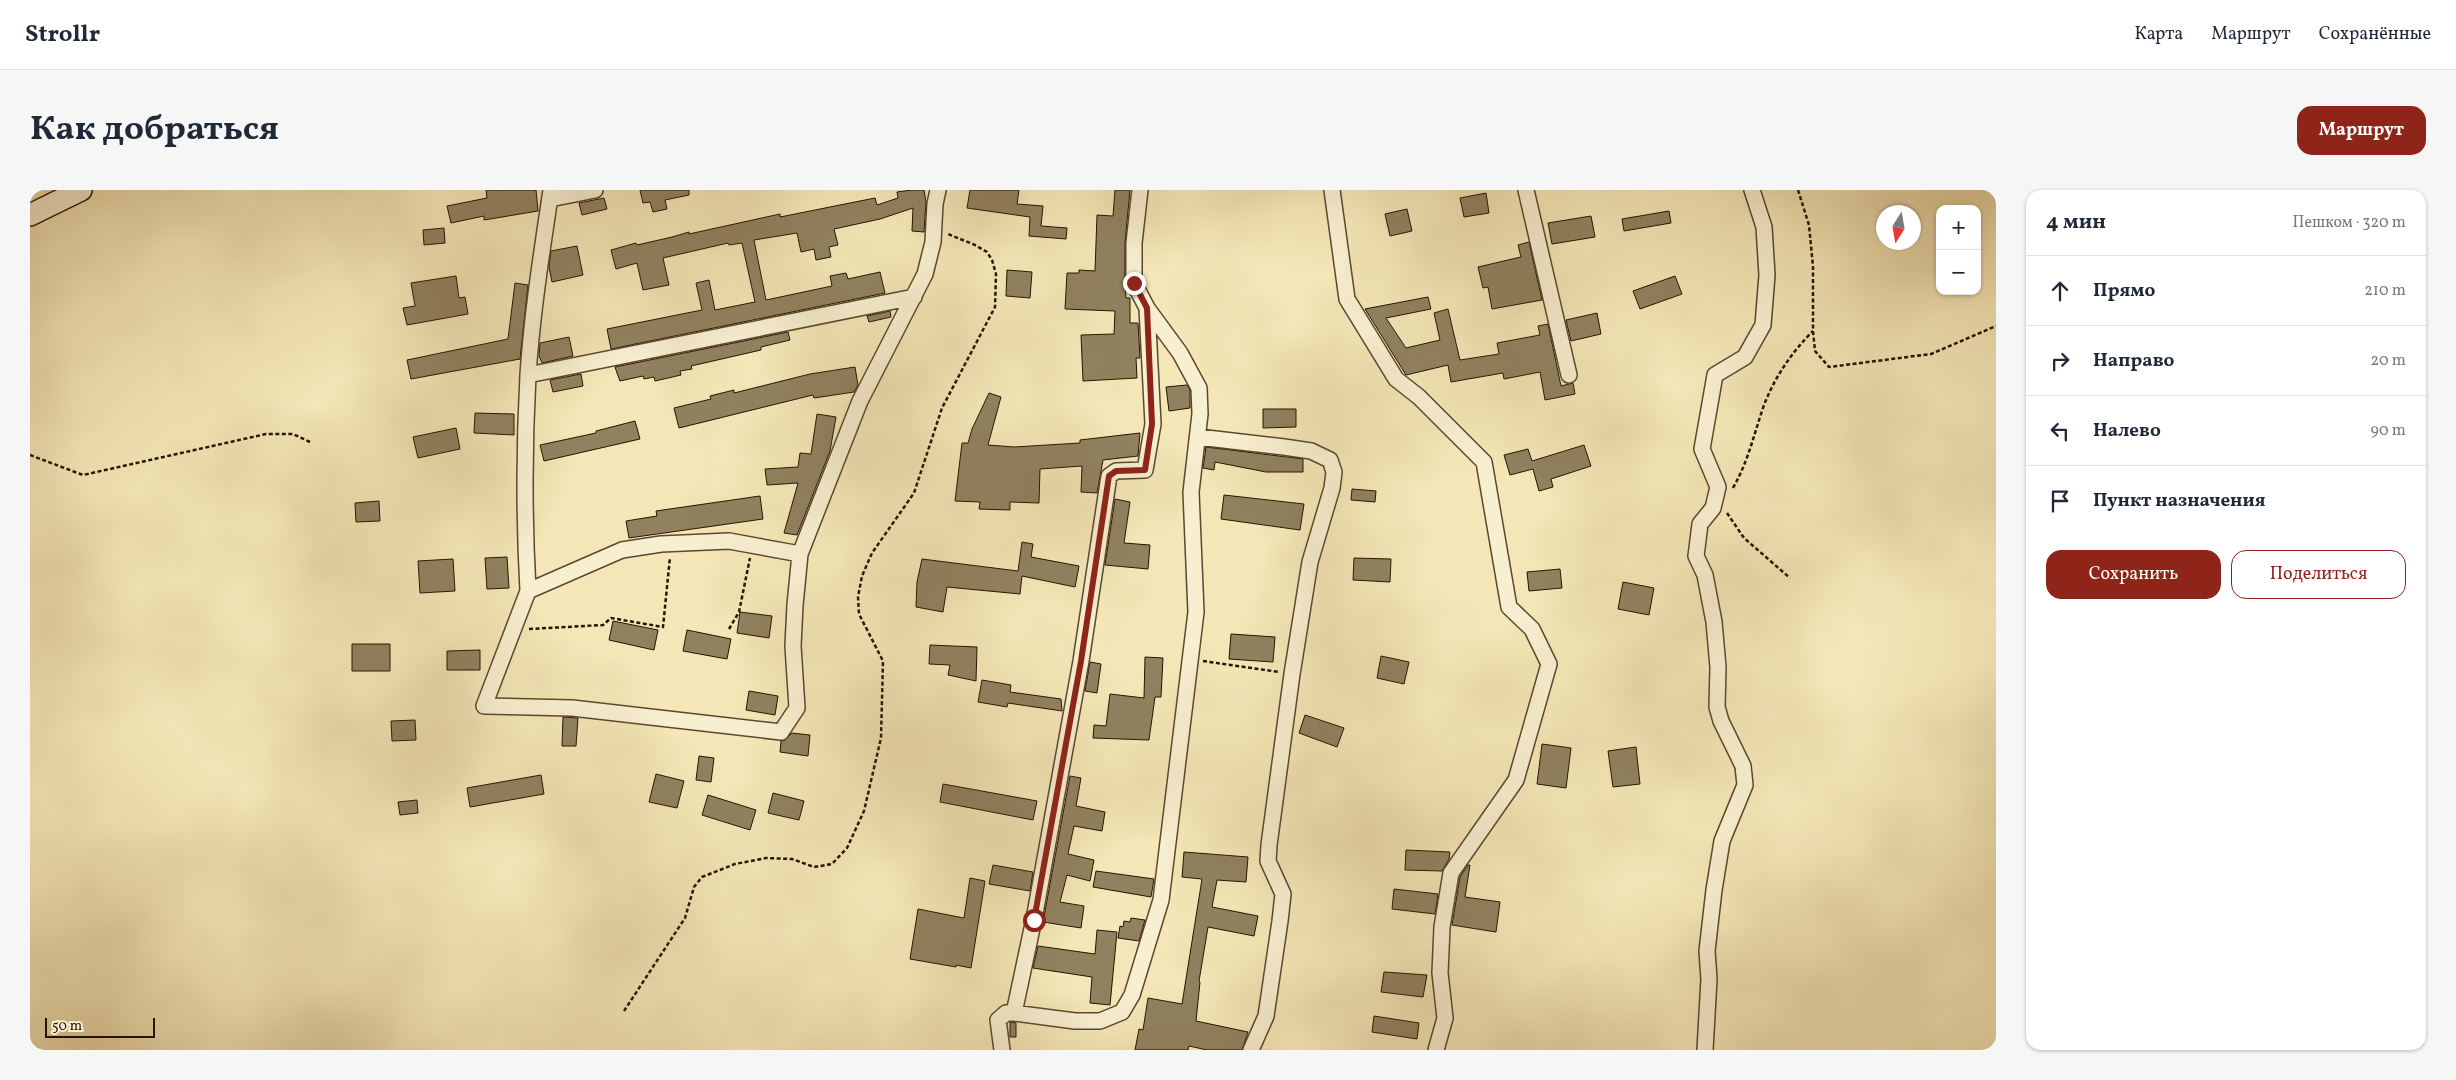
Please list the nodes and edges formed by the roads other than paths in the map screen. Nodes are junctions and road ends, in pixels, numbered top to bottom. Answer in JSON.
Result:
{"nodes":[{"id":1,"x":80,"y":190,"type":"edge"},
{"id":2,"x":595,"y":190,"type":"edge"},
{"id":3,"x":938,"y":190,"type":"edge"},
{"id":4,"x":1140,"y":190,"type":"edge"},
{"id":5,"x":1332,"y":190,"type":"edge"},
{"id":6,"x":1526,"y":190,"type":"edge"},
{"id":7,"x":1752,"y":190,"type":"edge"},
{"id":8,"x":550,"y":194,"type":"edge"},
{"id":9,"x":30,"y":216,"type":"edge"},
{"id":10,"x":914,"y":297,"type":"junction"},
{"id":11,"x":1147,"y":308,"type":"junction"},
{"id":12,"x":528,"y":375,"type":"junction"},
{"id":13,"x":1569,"y":375,"type":"dead end"},
{"id":14,"x":1198,"y":437,"type":"junction"},
{"id":15,"x":800,"y":554,"type":"junction"},
{"id":16,"x":528,"y":591,"type":"junction"},
{"id":17,"x":1014,"y":1012,"type":"junction"},
{"id":18,"x":1002,"y":1050,"type":"edge"},
{"id":19,"x":1251,"y":1050,"type":"edge"},
{"id":20,"x":1436,"y":1050,"type":"edge"},
{"id":21,"x":1705,"y":1050,"type":"edge"}],
"edges":[{"from":1,"to":9,"type":"street"},
{"from":2,"to":8,"type":"street"},
{"from":3,"to":10,"type":"street"},
{"from":4,"to":11,"type":"street"},
{"from":5,"to":20,"type":"street"},
{"from":6,"to":13,"type":"street"},
{"from":7,"to":21,"type":"street"},
{"from":8,"to":12,"type":"street"},
{"from":10,"to":12,"type":"street"},
{"from":10,"to":15,"type":"street"},
{"from":11,"to":14,"type":"street"},
{"from":11,"to":17,"type":"street"},
{"from":12,"to":16,"type":"street"},
{"from":14,"to":17,"type":"street"},
{"from":14,"to":19,"type":"street"},
{"from":15,"to":16,"type":"street"},
{"from":15,"to":16,"type":"street"},
{"from":17,"to":18,"type":"street"}]}
